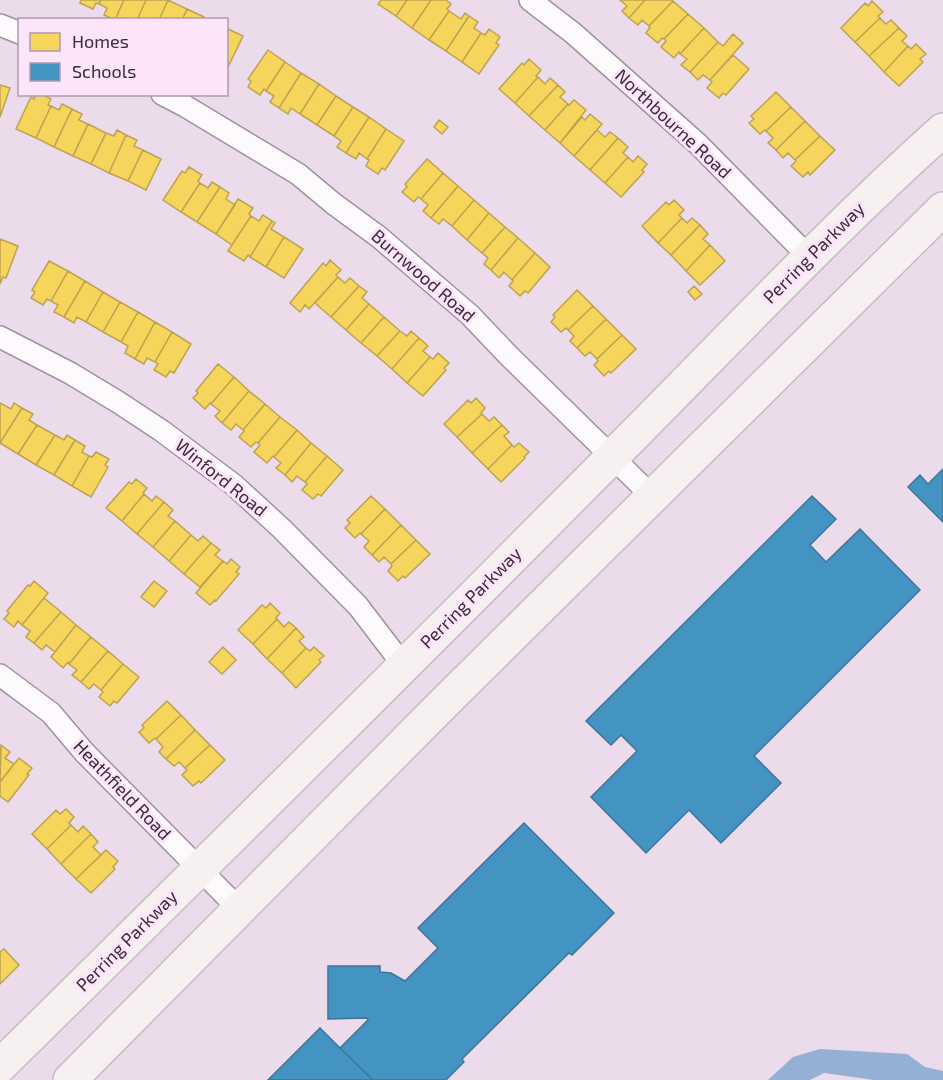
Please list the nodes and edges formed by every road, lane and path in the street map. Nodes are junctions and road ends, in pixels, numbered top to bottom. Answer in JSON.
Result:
{"nodes":[{"id":1,"x":533,"y":1,"type":"edge"},
{"id":2,"x":0,"y":25,"type":"edge"},
{"id":3,"x":18,"y":32,"type":"edge"},
{"id":4,"x":166,"y":96,"type":"edge"},
{"id":5,"x":943,"y":130,"type":"edge"},
{"id":6,"x":943,"y":209,"type":"edge"},
{"id":7,"x":809,"y":256,"type":"junction"},
{"id":8,"x":0,"y":337,"type":"edge"},
{"id":9,"x":612,"y":458,"type":"junction"},
{"id":10,"x":653,"y":497,"type":"junction"},
{"id":11,"x":403,"y":665,"type":"junction"},
{"id":12,"x":0,"y":675,"type":"edge"},
{"id":13,"x":200,"y":869,"type":"junction"},
{"id":14,"x":240,"y":910,"type":"junction"},
{"id":15,"x":0,"y":1066,"type":"edge"},
{"id":16,"x":70,"y":1080,"type":"edge"}],
"edges":[{"from":1,"to":7,"type":"street","name":"Northbourne Road"},
{"from":2,"to":3,"type":"street"},
{"from":4,"to":9,"type":"street","name":"Burnwood Road"},
{"from":5,"to":7,"type":"main road","name":"Perring Parkway"},
{"from":6,"to":10,"type":"main road"},
{"from":7,"to":9,"type":"main road","name":"Perring Parkway"},
{"from":8,"to":11,"type":"street","name":"Winford Road"},
{"from":9,"to":10,"type":"street","name":"Burnwood Road"},
{"from":9,"to":11,"type":"main road","name":"Perring Parkway"},
{"from":10,"to":14,"type":"main road"},
{"from":11,"to":13,"type":"main road","name":"Perring Parkway"},
{"from":12,"to":13,"type":"street","name":"Heathfield Road"},
{"from":13,"to":14,"type":"street","name":"Heathfield Road"},
{"from":13,"to":15,"type":"main road","name":"Perring Parkway"},
{"from":14,"to":16,"type":"main road"}]}
